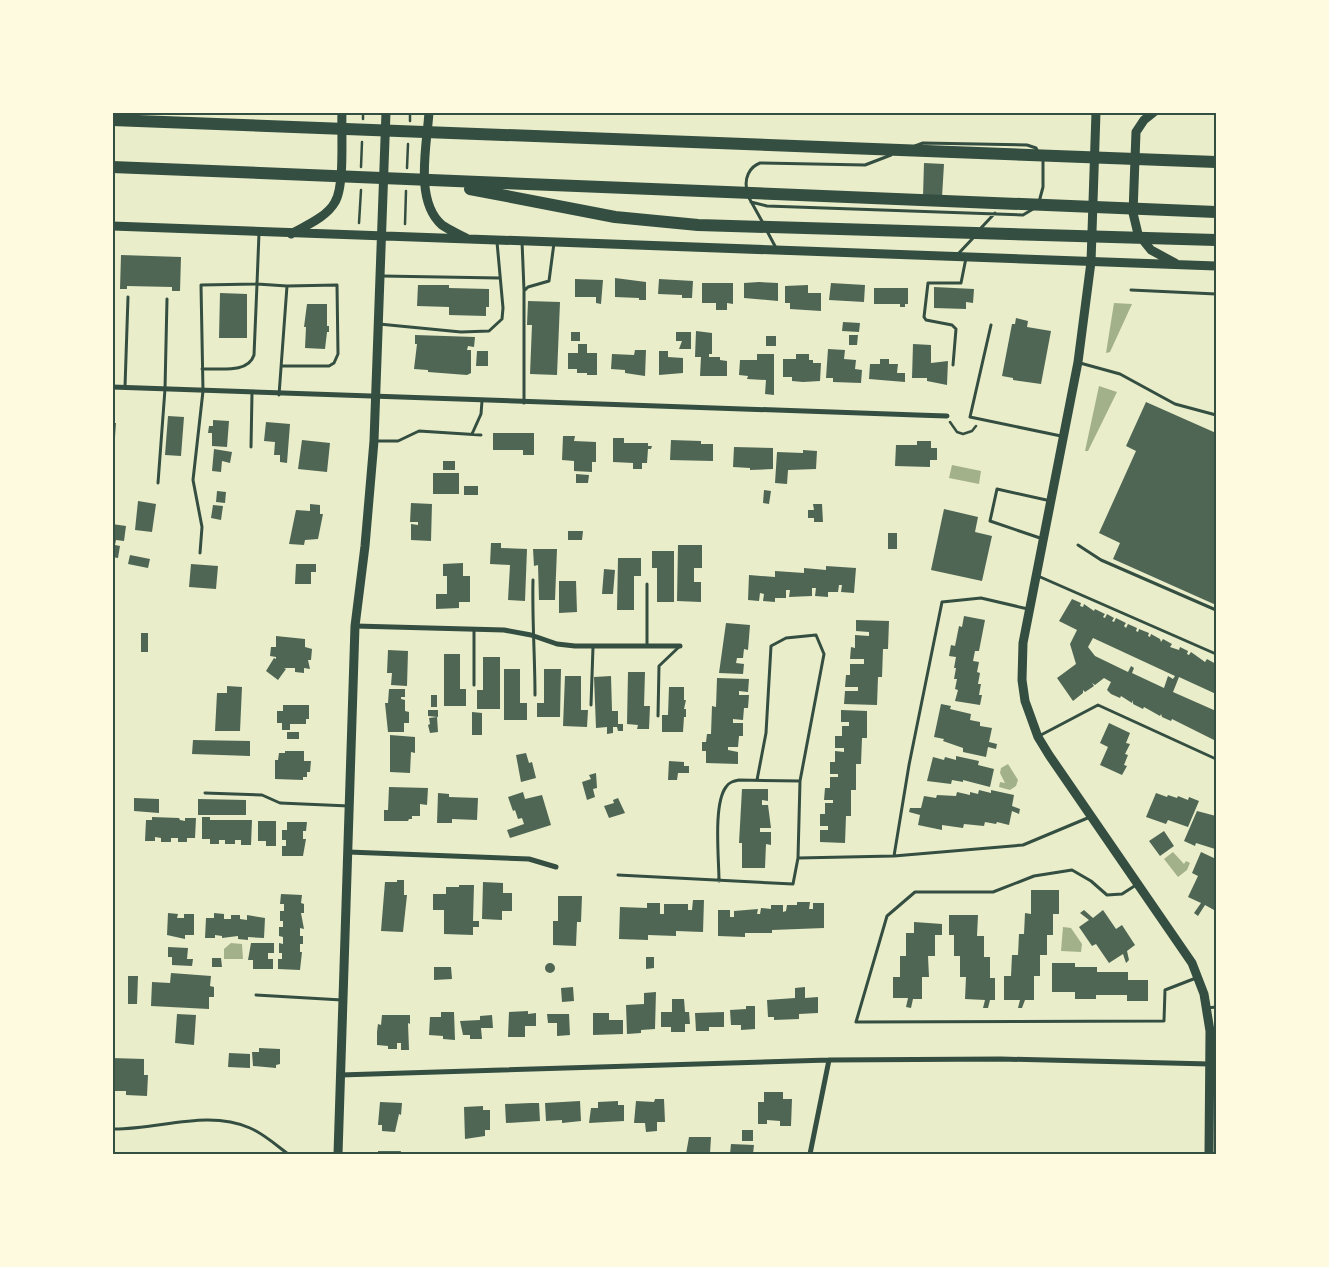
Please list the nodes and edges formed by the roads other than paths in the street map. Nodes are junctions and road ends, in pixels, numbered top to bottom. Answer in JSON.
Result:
{"nodes":[{"id":1,"x":342,"y":112,"type":"edge"},
{"id":2,"x":386,"y":112,"type":"edge"},
{"id":3,"x":429,"y":112,"type":"edge"},
{"id":4,"x":1096,"y":112,"type":"edge"},
{"id":5,"x":1154,"y":112,"type":"edge"},
{"id":6,"x":112,"y":120,"type":"edge"},
{"id":7,"x":1216,"y":162,"type":"edge"},
{"id":8,"x":112,"y":167,"type":"edge"},
{"id":9,"x":430,"y":181,"type":"junction"},
{"id":10,"x":751,"y":202,"type":"junction"},
{"id":11,"x":1216,"y":212,"type":"edge"},
{"id":12,"x":995,"y":213,"type":"junction"},
{"id":13,"x":112,"y":226,"type":"edge"},
{"id":14,"x":259,"y":233,"type":"junction"},
{"id":15,"x":290,"y":234,"type":"junction"},
{"id":16,"x":382,"y":237,"type":"junction"},
{"id":17,"x":468,"y":239,"type":"junction"},
{"id":18,"x":497,"y":240,"type":"junction"},
{"id":19,"x":1216,"y":240,"type":"edge"},
{"id":20,"x":522,"y":241,"type":"junction"},
{"id":21,"x":554,"y":242,"type":"junction"},
{"id":22,"x":777,"y":250,"type":"junction"},
{"id":23,"x":956,"y":257,"type":"junction"},
{"id":24,"x":966,"y":257,"type":"junction"},
{"id":25,"x":1091,"y":262,"type":"junction"},
{"id":26,"x":1176,"y":264,"type":"junction"},
{"id":27,"x":1216,"y":266,"type":"edge"},
{"id":28,"x":380,"y":276,"type":"junction"},
{"id":29,"x":499,"y":278,"type":"junction"},
{"id":30,"x":257,"y":284,"type":"junction"},
{"id":31,"x":287,"y":286,"type":"junction"},
{"id":32,"x":1131,"y":290,"type":"dead end"},
{"id":33,"x":524,"y":291,"type":"junction"},
{"id":34,"x":1216,"y":294,"type":"edge"},
{"id":35,"x":128,"y":297,"type":"dead end"},
{"id":36,"x":167,"y":299,"type":"dead end"},
{"id":37,"x":378,"y":324,"type":"junction"},
{"id":38,"x":991,"y":325,"type":"dead end"},
{"id":39,"x":1078,"y":362,"type":"junction"},
{"id":40,"x":282,"y":366,"type":"junction"},
{"id":41,"x":953,"y":366,"type":"dead end"},
{"id":42,"x":202,"y":369,"type":"junction"},
{"id":43,"x":112,"y":387,"type":"edge"},
{"id":44,"x":125,"y":387,"type":"junction"},
{"id":45,"x":165,"y":389,"type":"junction"},
{"id":46,"x":202,"y":390,"type":"junction"},
{"id":47,"x":252,"y":393,"type":"junction"},
{"id":48,"x":279,"y":395,"type":"junction"},
{"id":49,"x":376,"y":396,"type":"junction"},
{"id":50,"x":482,"y":401,"type":"junction"},
{"id":51,"x":524,"y":402,"type":"junction"},
{"id":52,"x":1216,"y":415,"type":"edge"},
{"id":53,"x":947,"y":416,"type":"road end"},
{"id":54,"x":472,"y":434,"type":"junction"},
{"id":55,"x":481,"y":435,"type":"dead end"},
{"id":56,"x":1064,"y":436,"type":"junction"},
{"id":57,"x":374,"y":441,"type":"junction"},
{"id":58,"x":251,"y":447,"type":"dead end"},
{"id":59,"x":158,"y":483,"type":"dead end"},
{"id":60,"x":1051,"y":501,"type":"junction"},
{"id":61,"x":1043,"y":539,"type":"junction"},
{"id":62,"x":1078,"y":545,"type":"dead end"},
{"id":63,"x":200,"y":553,"type":"dead end"},
{"id":64,"x":1036,"y":575,"type":"junction"},
{"id":65,"x":533,"y":580,"type":"dead end"},
{"id":66,"x":647,"y":584,"type":"dead end"},
{"id":67,"x":1029,"y":610,"type":"junction"},
{"id":68,"x":1216,"y":610,"type":"edge"},
{"id":69,"x":355,"y":626,"type":"junction"},
{"id":70,"x":474,"y":629,"type":"junction"},
{"id":71,"x":535,"y":636,"type":"junction"},
{"id":72,"x":593,"y":646,"type":"junction"},
{"id":73,"x":647,"y":646,"type":"junction"},
{"id":74,"x":680,"y":646,"type":"joint"},
{"id":75,"x":1216,"y":654,"type":"edge"},
{"id":76,"x":474,"y":685,"type":"dead end"},
{"id":77,"x":535,"y":695,"type":"dead end"},
{"id":78,"x":591,"y":706,"type":"dead end"},
{"id":79,"x":658,"y":716,"type":"dead end"},
{"id":80,"x":1038,"y":737,"type":"junction"},
{"id":81,"x":1216,"y":759,"type":"edge"},
{"id":82,"x":757,"y":780,"type":"junction"},
{"id":83,"x":800,"y":781,"type":"junction"},
{"id":84,"x":205,"y":793,"type":"dead end"},
{"id":85,"x":349,"y":806,"type":"junction"},
{"id":86,"x":1091,"y":816,"type":"junction"},
{"id":87,"x":348,"y":852,"type":"junction"},
{"id":88,"x":894,"y":856,"type":"junction"},
{"id":89,"x":798,"y":858,"type":"junction"},
{"id":90,"x":556,"y":867,"type":"dead end"},
{"id":91,"x":618,"y":875,"type":"dead end"},
{"id":92,"x":720,"y":881,"type":"junction"},
{"id":93,"x":1138,"y":884,"type":"junction"},
{"id":94,"x":1199,"y":977,"type":"junction"},
{"id":95,"x":256,"y":995,"type":"dead end"},
{"id":96,"x":343,"y":1000,"type":"junction"},
{"id":97,"x":1212,"y":1008,"type":"edge"},
{"id":98,"x":829,"y":1060,"type":"junction"},
{"id":99,"x":1210,"y":1064,"type":"junction"},
{"id":100,"x":340,"y":1075,"type":"junction"},
{"id":101,"x":112,"y":1129,"type":"edge"},
{"id":102,"x":288,"y":1154,"type":"edge"},
{"id":103,"x":338,"y":1154,"type":"edge"},
{"id":104,"x":810,"y":1154,"type":"edge"},
{"id":105,"x":1209,"y":1154,"type":"edge"}],
"edges":[{"from":1,"to":15,"type":"main road"},
{"from":2,"to":16,"type":"main road"},
{"from":3,"to":17,"type":"main road"},
{"from":4,"to":25,"type":"main road"},
{"from":5,"to":26,"type":"main road"},
{"from":6,"to":7,"type":"highway"},
{"from":8,"to":9,"type":"highway"},
{"from":9,"to":11,"type":"highway"},
{"from":9,"to":19,"type":"highway"},
{"from":10,"to":12,"type":"lane"},
{"from":10,"to":12,"type":"lane"},
{"from":10,"to":22,"type":"lane"},
{"from":12,"to":23,"type":"lane"},
{"from":13,"to":14,"type":"main road"},
{"from":14,"to":15,"type":"main road"},
{"from":14,"to":30,"type":"lane"},
{"from":15,"to":16,"type":"main road"},
{"from":16,"to":17,"type":"main road"},
{"from":16,"to":28,"type":"main road"},
{"from":17,"to":18,"type":"main road"},
{"from":18,"to":20,"type":"main road"},
{"from":18,"to":29,"type":"lane"},
{"from":20,"to":21,"type":"main road"},
{"from":20,"to":33,"type":"lane"},
{"from":21,"to":22,"type":"main road"},
{"from":21,"to":33,"type":"lane"},
{"from":22,"to":23,"type":"main road"},
{"from":23,"to":24,"type":"main road"},
{"from":24,"to":25,"type":"main road"},
{"from":24,"to":41,"type":"lane"},
{"from":25,"to":26,"type":"main road"},
{"from":25,"to":39,"type":"main road"},
{"from":26,"to":27,"type":"main road"},
{"from":28,"to":29,"type":"lane"},
{"from":28,"to":37,"type":"main road"},
{"from":29,"to":37,"type":"lane"},
{"from":30,"to":31,"type":"lane"},
{"from":30,"to":42,"type":"lane"},
{"from":30,"to":42,"type":"lane"},
{"from":31,"to":40,"type":"lane"},
{"from":31,"to":40,"type":"lane"},
{"from":32,"to":34,"type":"lane"},
{"from":33,"to":51,"type":"lane"},
{"from":35,"to":44,"type":"lane"},
{"from":36,"to":45,"type":"lane"},
{"from":37,"to":49,"type":"main road"},
{"from":38,"to":56,"type":"lane"},
{"from":39,"to":52,"type":"lane"},
{"from":39,"to":56,"type":"main road"},
{"from":40,"to":48,"type":"lane"},
{"from":42,"to":46,"type":"lane"},
{"from":43,"to":44,"type":"street"},
{"from":44,"to":45,"type":"street"},
{"from":45,"to":46,"type":"street"},
{"from":45,"to":59,"type":"lane"},
{"from":46,"to":47,"type":"street"},
{"from":46,"to":63,"type":"lane"},
{"from":47,"to":48,"type":"street"},
{"from":47,"to":58,"type":"lane"},
{"from":48,"to":49,"type":"street"},
{"from":49,"to":50,"type":"street"},
{"from":49,"to":57,"type":"main road"},
{"from":50,"to":51,"type":"street"},
{"from":50,"to":54,"type":"lane"},
{"from":51,"to":53,"type":"street"},
{"from":54,"to":55,"type":"lane"},
{"from":54,"to":57,"type":"lane"},
{"from":56,"to":60,"type":"main road"},
{"from":57,"to":69,"type":"main road"},
{"from":60,"to":61,"type":"main road"},
{"from":60,"to":61,"type":"lane"},
{"from":61,"to":64,"type":"main road"},
{"from":62,"to":68,"type":"lane"},
{"from":64,"to":67,"type":"main road"},
{"from":64,"to":75,"type":"lane"},
{"from":65,"to":71,"type":"lane"},
{"from":66,"to":73,"type":"lane"},
{"from":67,"to":80,"type":"main road"},
{"from":67,"to":88,"type":"lane"},
{"from":69,"to":70,"type":"street"},
{"from":69,"to":85,"type":"main road"},
{"from":70,"to":71,"type":"street"},
{"from":70,"to":76,"type":"lane"},
{"from":71,"to":72,"type":"street"},
{"from":71,"to":77,"type":"lane"},
{"from":72,"to":73,"type":"street"},
{"from":72,"to":78,"type":"lane"},
{"from":73,"to":74,"type":"street"},
{"from":74,"to":79,"type":"lane"},
{"from":80,"to":81,"type":"lane"},
{"from":80,"to":86,"type":"main road"},
{"from":82,"to":83,"type":"lane"},
{"from":82,"to":83,"type":"lane"},
{"from":82,"to":92,"type":"lane"},
{"from":83,"to":89,"type":"lane"},
{"from":84,"to":85,"type":"lane"},
{"from":85,"to":87,"type":"main road"},
{"from":86,"to":88,"type":"lane"},
{"from":86,"to":93,"type":"main road"},
{"from":87,"to":90,"type":"street"},
{"from":87,"to":96,"type":"main road"},
{"from":88,"to":89,"type":"lane"},
{"from":89,"to":92,"type":"lane"},
{"from":91,"to":92,"type":"lane"},
{"from":93,"to":94,"type":"main road"},
{"from":93,"to":94,"type":"lane"},
{"from":94,"to":97,"type":"main road"},
{"from":95,"to":96,"type":"lane"},
{"from":96,"to":100,"type":"main road"},
{"from":97,"to":99,"type":"main road"},
{"from":98,"to":99,"type":"street"},
{"from":98,"to":100,"type":"street"},
{"from":98,"to":104,"type":"street"},
{"from":99,"to":105,"type":"main road"},
{"from":100,"to":103,"type":"main road"},
{"from":101,"to":102,"type":"lane"}]}
